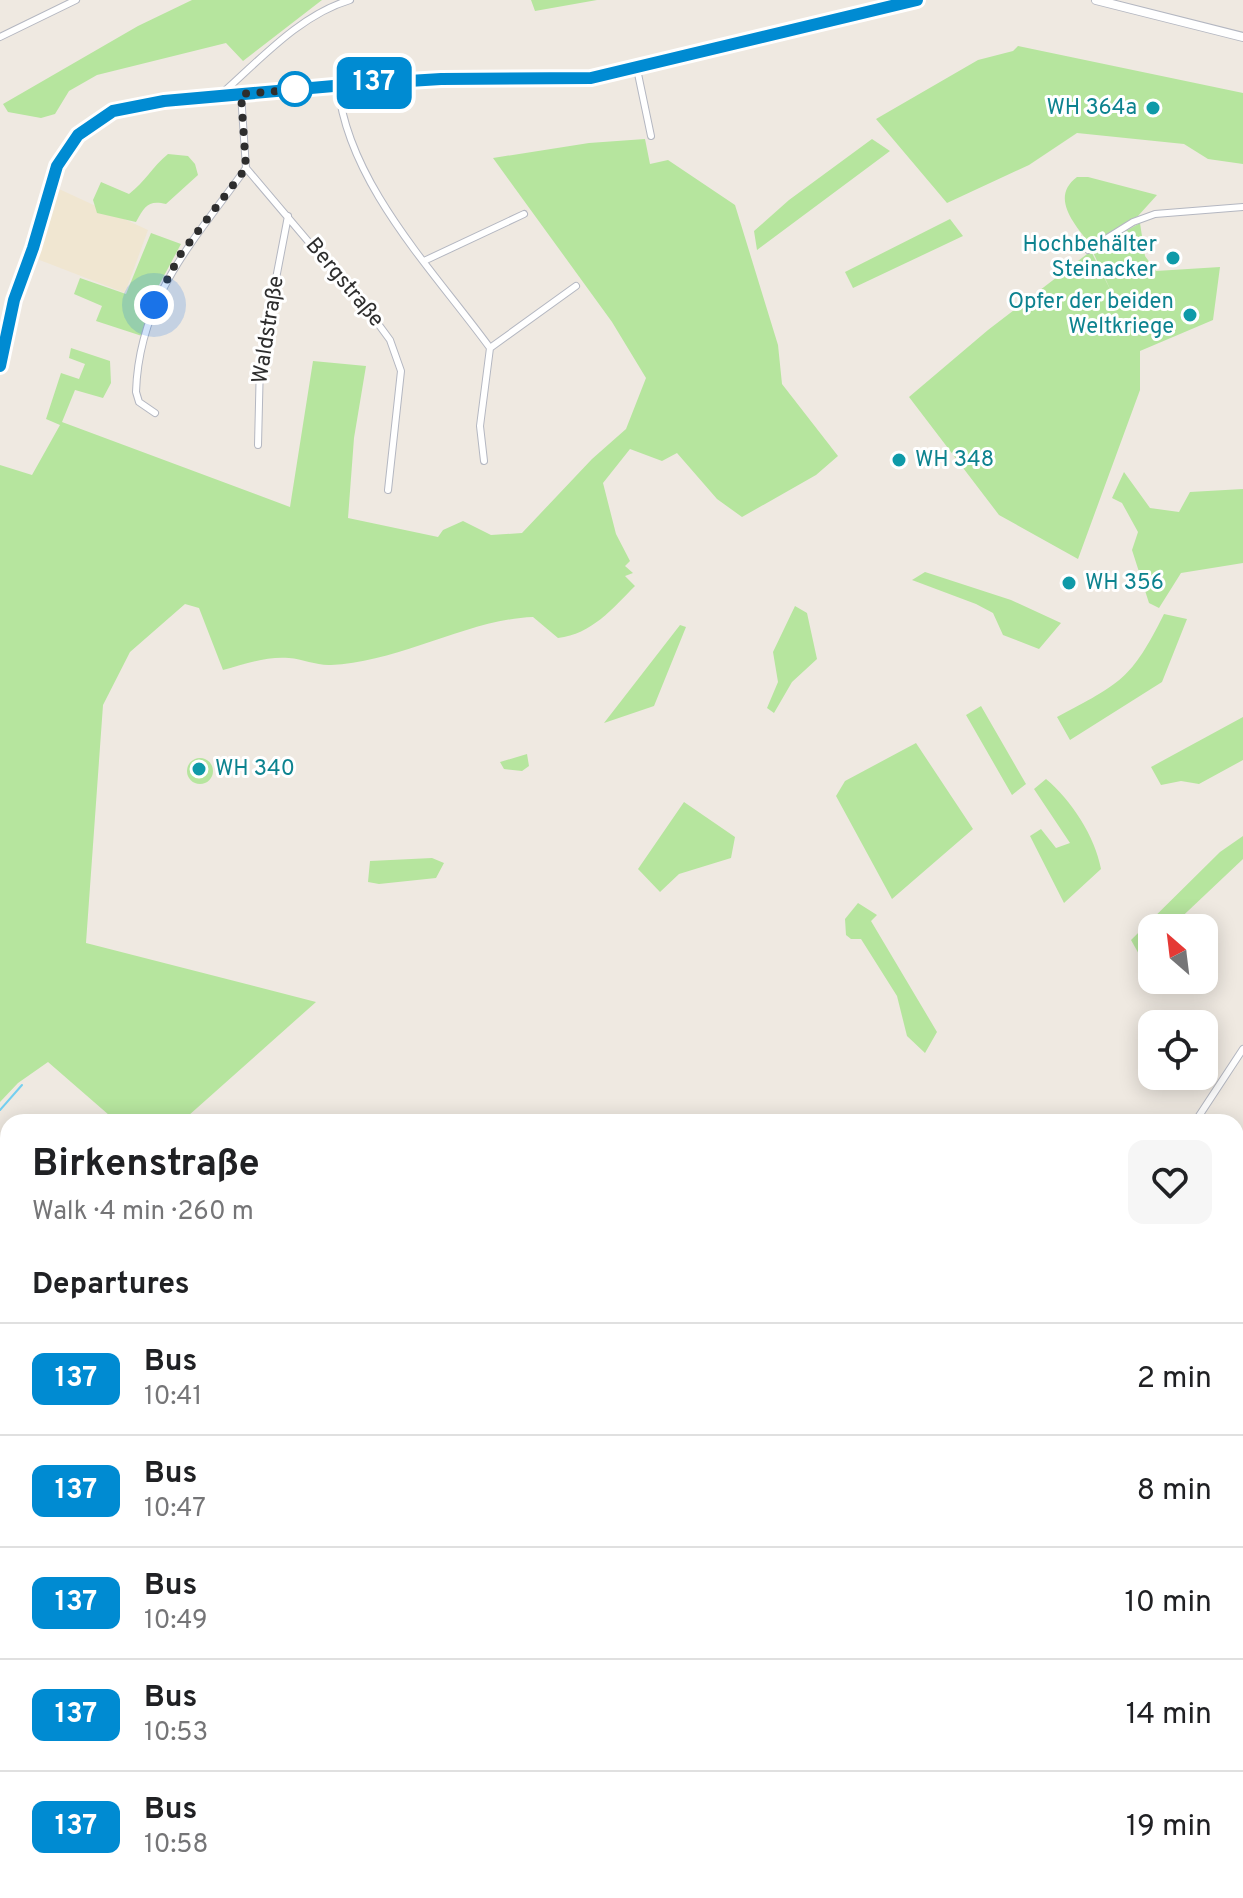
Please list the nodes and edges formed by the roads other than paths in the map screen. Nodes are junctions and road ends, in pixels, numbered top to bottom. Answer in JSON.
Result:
{"nodes":[{"id":1,"x":76,"y":0,"type":"edge"},
{"id":2,"x":350,"y":0,"type":"edge"},
{"id":3,"x":917,"y":0,"type":"edge"},
{"id":4,"x":1096,"y":0,"type":"edge"},
{"id":5,"x":0,"y":37,"type":"edge"},
{"id":6,"x":1243,"y":37,"type":"edge"},
{"id":7,"x":637,"y":69,"type":"junction"},
{"id":8,"x":338,"y":86,"type":"junction"},
{"id":9,"x":241,"y":94,"type":"junction"},
{"id":10,"x":219,"y":96,"type":"junction"},
{"id":11,"x":651,"y":136,"type":"dead end"},
{"id":12,"x":246,"y":168,"type":"junction"},
{"id":13,"x":1243,"y":207,"type":"edge"},
{"id":14,"x":524,"y":214,"type":"dead end"},
{"id":15,"x":288,"y":216,"type":"junction"},
{"id":16,"x":1088,"y":250,"type":"dead end"},
{"id":17,"x":424,"y":261,"type":"junction"},
{"id":18,"x":576,"y":286,"type":"dead end"},
{"id":19,"x":490,"y":348,"type":"junction"},
{"id":20,"x":0,"y":366,"type":"edge"},
{"id":21,"x":155,"y":413,"type":"dead end"},
{"id":22,"x":258,"y":445,"type":"dead end"},
{"id":23,"x":484,"y":461,"type":"dead end"},
{"id":24,"x":388,"y":490,"type":"dead end"},
{"id":25,"x":1243,"y":1049,"type":"edge"},
{"id":26,"x":1200,"y":1114,"type":"edge"}],
"edges":[{"from":1,"to":5,"type":"street"},
{"from":2,"to":10,"type":"street"},
{"from":3,"to":7,"type":"street"},
{"from":4,"to":6,"type":"street"},
{"from":7,"to":8,"type":"street"},
{"from":7,"to":11,"type":"street"},
{"from":8,"to":9,"type":"street"},
{"from":8,"to":17,"type":"street"},
{"from":9,"to":10,"type":"street"},
{"from":9,"to":12,"type":"street"},
{"from":10,"to":20,"type":"street"},
{"from":12,"to":15,"type":"street","name":"Bergstraße"},
{"from":12,"to":21,"type":"street"},
{"from":13,"to":16,"type":"street"},
{"from":14,"to":17,"type":"street"},
{"from":15,"to":22,"type":"street","name":"Waldstraße"},
{"from":15,"to":24,"type":"street","name":"Bergstraße"},
{"from":17,"to":19,"type":"street"},
{"from":18,"to":19,"type":"street"},
{"from":19,"to":23,"type":"street"},
{"from":25,"to":26,"type":"street"}]}
